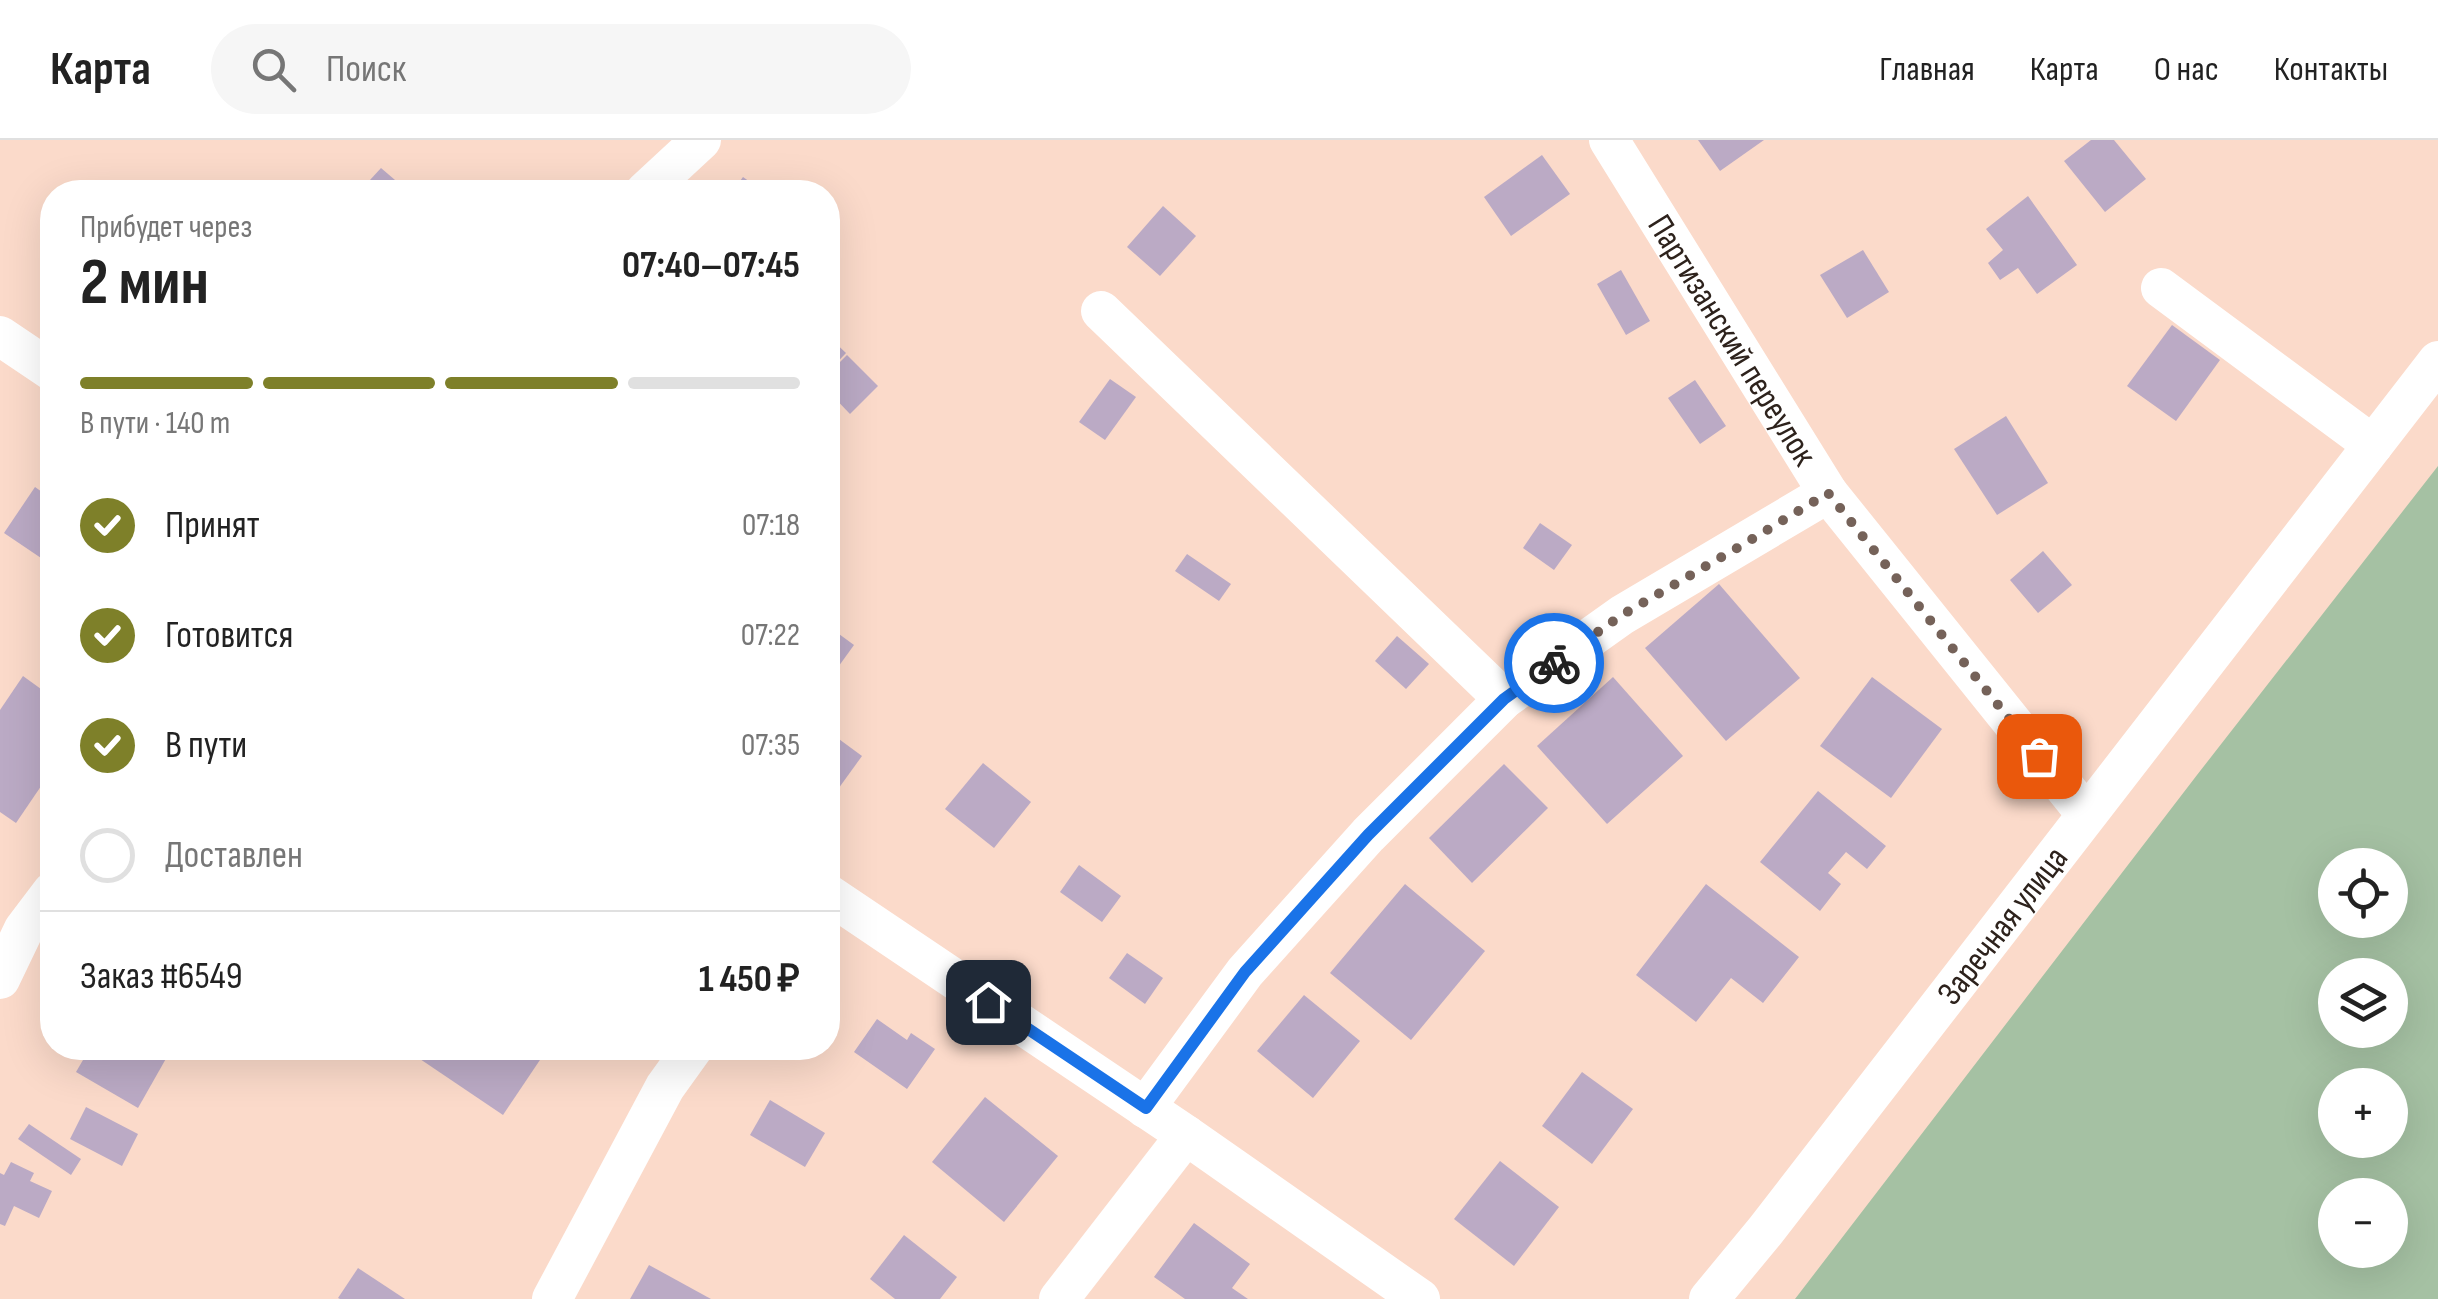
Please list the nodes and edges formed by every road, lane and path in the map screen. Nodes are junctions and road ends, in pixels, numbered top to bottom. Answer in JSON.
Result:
{"nodes":[{"id":1,"x":701,"y":140,"type":"edge"},
{"id":2,"x":1609,"y":140,"type":"edge"},
{"id":3,"x":657,"y":180,"type":"edge"},
{"id":4,"x":2161,"y":288,"type":"dead end"},
{"id":5,"x":1101,"y":311,"type":"dead end"},
{"id":6,"x":0,"y":336,"type":"edge"},
{"id":7,"x":2438,"y":361,"type":"edge"},
{"id":8,"x":40,"y":363,"type":"edge"},
{"id":9,"x":2373,"y":445,"type":"junction"},
{"id":10,"x":1828,"y":493,"type":"junction"},
{"id":11,"x":1504,"y":699,"type":"junction"},
{"id":12,"x":2086,"y":814,"type":"junction"},
{"id":13,"x":40,"y":900,"type":"edge"},
{"id":14,"x":840,"y":902,"type":"edge"},
{"id":15,"x":12,"y":920,"type":"edge"},
{"id":16,"x":0,"y":979,"type":"edge"},
{"id":17,"x":684,"y":1060,"type":"edge"},
{"id":18,"x":1146,"y":1108,"type":"junction"},
{"id":19,"x":1186,"y":1135,"type":"junction"},
{"id":20,"x":552,"y":1299,"type":"edge"},
{"id":21,"x":1059,"y":1299,"type":"edge"},
{"id":22,"x":1420,"y":1299,"type":"edge"},
{"id":23,"x":1709,"y":1299,"type":"edge"}],
"edges":[{"from":1,"to":3,"type":"street"},
{"from":2,"to":10,"type":"street","name":"Партизанский переулок"},
{"from":4,"to":9,"type":"street"},
{"from":5,"to":11,"type":"street"},
{"from":6,"to":8,"type":"street"},
{"from":7,"to":9,"type":"street","name":"Заречная улица"},
{"from":9,"to":12,"type":"street","name":"Заречная улица"},
{"from":10,"to":11,"type":"street"},
{"from":10,"to":12,"type":"street","name":"Партизанский переулок"},
{"from":11,"to":18,"type":"street"},
{"from":12,"to":23,"type":"street","name":"Заречная улица"},
{"from":13,"to":15,"type":"street"},
{"from":14,"to":18,"type":"street"},
{"from":15,"to":16,"type":"street"},
{"from":17,"to":20,"type":"street"},
{"from":18,"to":19,"type":"street"},
{"from":19,"to":21,"type":"street"},
{"from":19,"to":22,"type":"street"}]}
